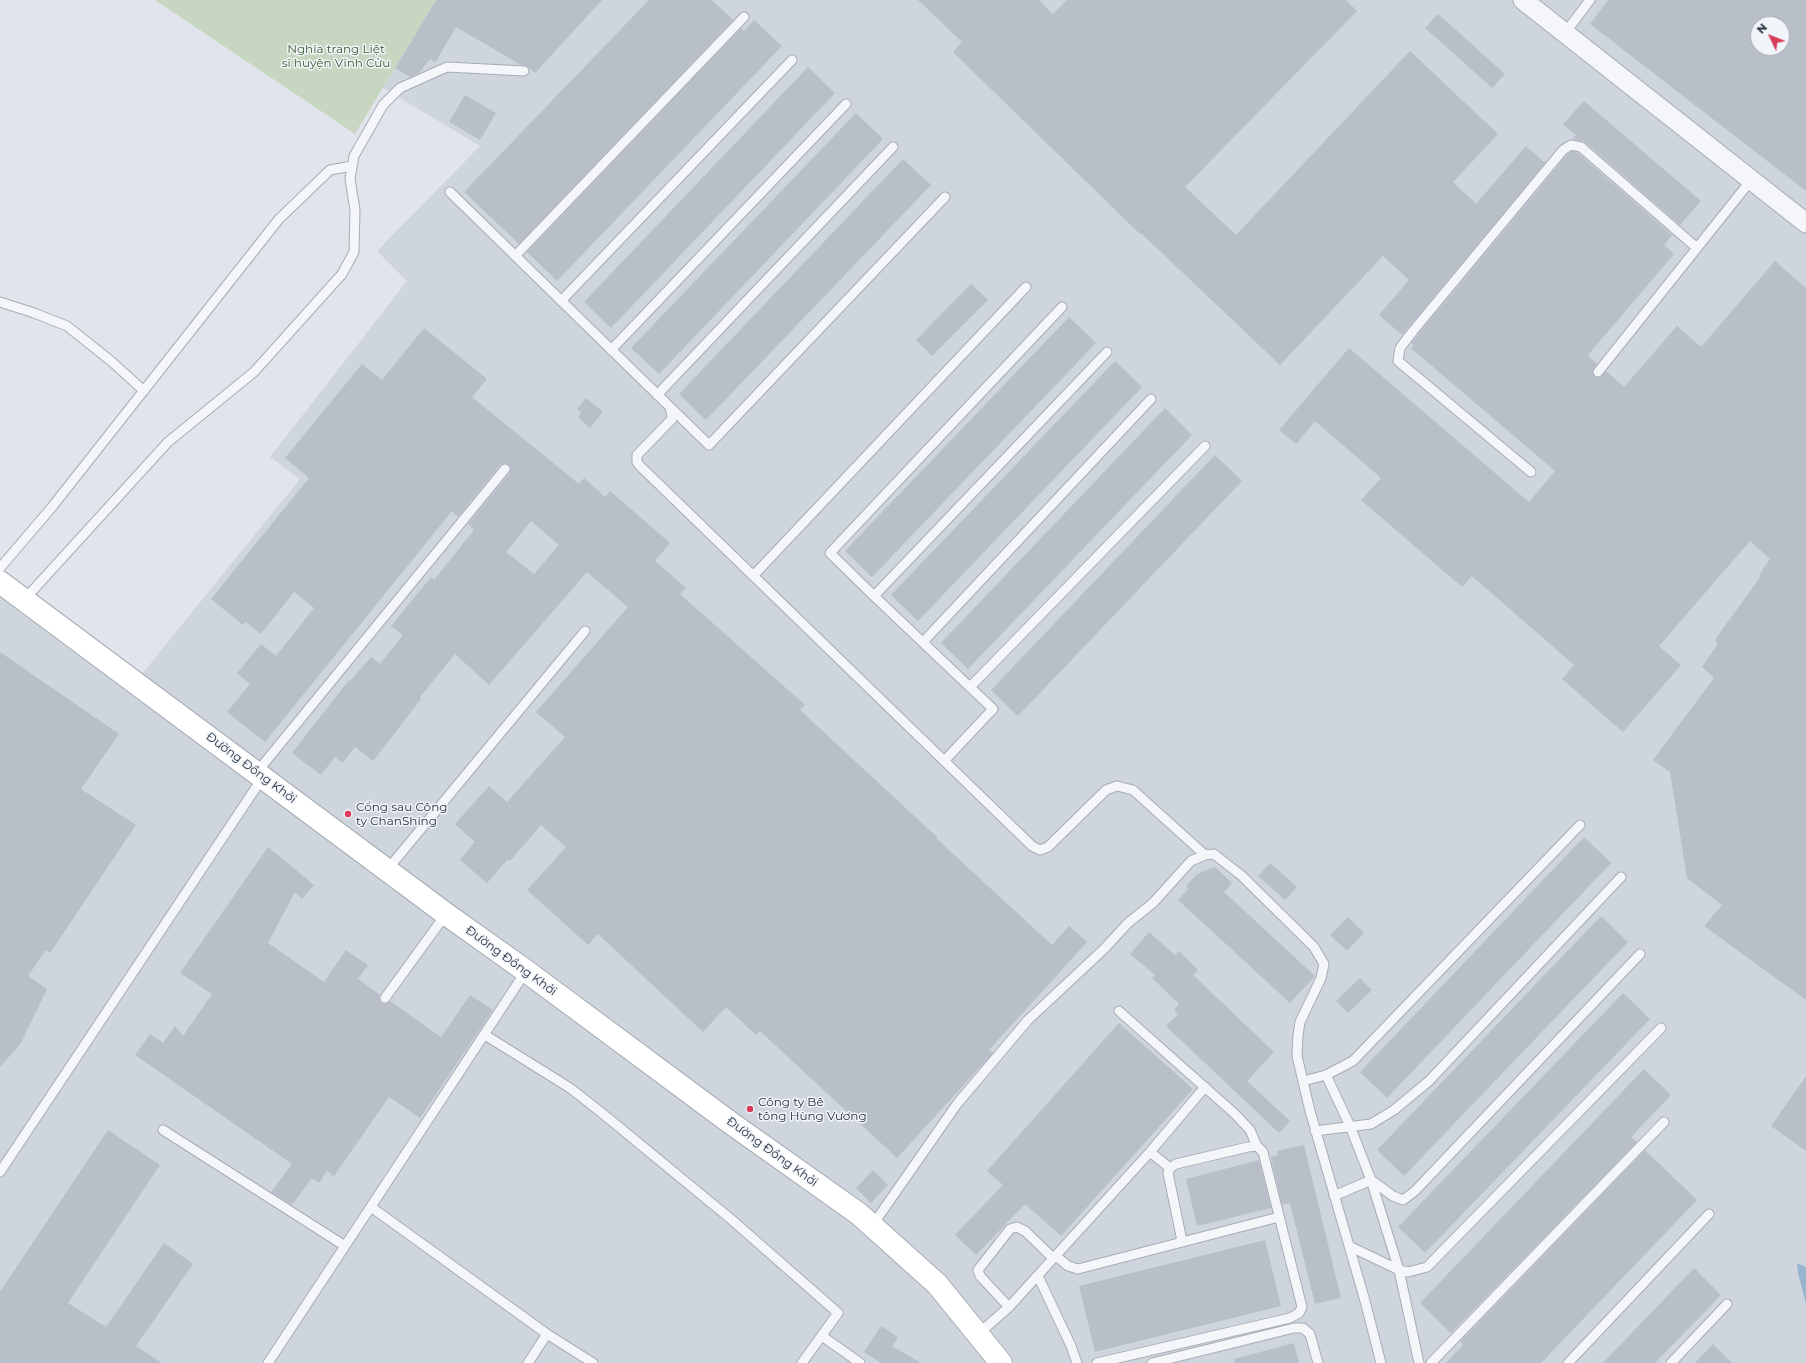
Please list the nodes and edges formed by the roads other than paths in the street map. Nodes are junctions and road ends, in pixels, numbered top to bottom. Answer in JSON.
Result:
{"nodes":[{"id":1,"x":1523,"y":0,"type":"edge"},
{"id":2,"x":1590,"y":0,"type":"edge"},
{"id":3,"x":744,"y":17,"type":"dead end"},
{"id":4,"x":1565,"y":33,"type":"junction"},
{"id":5,"x":792,"y":60,"type":"dead end"},
{"id":6,"x":524,"y":71,"type":"dead end"},
{"id":7,"x":846,"y":104,"type":"dead end"},
{"id":8,"x":894,"y":147,"type":"dead end"},
{"id":9,"x":352,"y":166,"type":"junction"},
{"id":10,"x":1752,"y":179,"type":"junction"},
{"id":11,"x":450,"y":192,"type":"dead end"},
{"id":12,"x":945,"y":197,"type":"dead end"},
{"id":13,"x":1806,"y":223,"type":"edge"},
{"id":14,"x":1697,"y":248,"type":"junction"},
{"id":15,"x":515,"y":256,"type":"junction"},
{"id":16,"x":1026,"y":287,"type":"dead end"},
{"id":17,"x":561,"y":301,"type":"junction"},
{"id":18,"x":0,"y":302,"type":"edge"},
{"id":19,"x":1062,"y":307,"type":"dead end"},
{"id":20,"x":610,"y":350,"type":"junction"},
{"id":21,"x":1107,"y":352,"type":"dead end"},
{"id":22,"x":1598,"y":372,"type":"dead end"},
{"id":23,"x":144,"y":391,"type":"junction"},
{"id":24,"x":657,"y":395,"type":"junction"},
{"id":25,"x":1151,"y":399,"type":"dead end"},
{"id":26,"x":670,"y":407,"type":"junction"},
{"id":27,"x":1205,"y":446,"type":"dead end"},
{"id":28,"x":505,"y":469,"type":"dead end"},
{"id":29,"x":1531,"y":472,"type":"dead end"},
{"id":30,"x":0,"y":568,"type":"edge"},
{"id":31,"x":753,"y":576,"type":"junction"},
{"id":32,"x":0,"y":582,"type":"edge"},
{"id":33,"x":874,"y":596,"type":"junction"},
{"id":34,"x":24,"y":600,"type":"junction"},
{"id":35,"x":585,"y":631,"type":"dead end"},
{"id":36,"x":923,"y":642,"type":"junction"},
{"id":37,"x":970,"y":687,"type":"junction"},
{"id":38,"x":944,"y":761,"type":"junction"},
{"id":39,"x":260,"y":774,"type":"junction"},
{"id":40,"x":1580,"y":825,"type":"dead end"},
{"id":41,"x":1205,"y":855,"type":"junction"},
{"id":42,"x":387,"y":870,"type":"junction"},
{"id":43,"x":1621,"y":877,"type":"dead end"},
{"id":44,"x":446,"y":914,"type":"junction"},
{"id":45,"x":1640,"y":954,"type":"dead end"},
{"id":46,"x":526,"y":971,"type":"junction"},
{"id":47,"x":385,"y":998,"type":"dead end"},
{"id":48,"x":1119,"y":1011,"type":"dead end"},
{"id":49,"x":1661,"y":1028,"type":"dead end"},
{"id":50,"x":484,"y":1035,"type":"junction"},
{"id":51,"x":1326,"y":1074,"type":"junction"},
{"id":52,"x":1303,"y":1081,"type":"junction"},
{"id":53,"x":1205,"y":1088,"type":"junction"},
{"id":54,"x":1664,"y":1122,"type":"dead end"},
{"id":55,"x":1350,"y":1126,"type":"junction"},
{"id":56,"x":163,"y":1130,"type":"dead end"},
{"id":57,"x":1315,"y":1131,"type":"junction"},
{"id":58,"x":1257,"y":1146,"type":"junction"},
{"id":59,"x":1150,"y":1152,"type":"junction"},
{"id":60,"x":1170,"y":1168,"type":"junction"},
{"id":61,"x":0,"y":1172,"type":"edge"},
{"id":62,"x":1371,"y":1180,"type":"junction"},
{"id":63,"x":1334,"y":1196,"type":"junction"},
{"id":64,"x":371,"y":1207,"type":"junction"},
{"id":65,"x":1709,"y":1214,"type":"dead end"},
{"id":66,"x":1279,"y":1217,"type":"junction"},
{"id":67,"x":872,"y":1226,"type":"junction"},
{"id":68,"x":1182,"y":1241,"type":"junction"},
{"id":69,"x":345,"y":1246,"type":"junction"},
{"id":70,"x":1349,"y":1246,"type":"junction"},
{"id":71,"x":1055,"y":1257,"type":"junction"},
{"id":72,"x":1399,"y":1270,"type":"junction"},
{"id":73,"x":1038,"y":1276,"type":"junction"},
{"id":74,"x":1727,"y":1304,"type":"dead end"},
{"id":75,"x":1009,"y":1307,"type":"junction"},
{"id":76,"x":985,"y":1328,"type":"dead end"},
{"id":77,"x":547,"y":1334,"type":"junction"},
{"id":78,"x":822,"y":1336,"type":"junction"},
{"id":79,"x":268,"y":1363,"type":"edge"},
{"id":80,"x":528,"y":1363,"type":"edge"},
{"id":81,"x":593,"y":1363,"type":"edge"},
{"id":82,"x":802,"y":1363,"type":"edge"},
{"id":83,"x":860,"y":1363,"type":"edge"},
{"id":84,"x":1001,"y":1363,"type":"edge"},
{"id":85,"x":1077,"y":1363,"type":"edge"},
{"id":86,"x":1097,"y":1363,"type":"edge"},
{"id":87,"x":1152,"y":1363,"type":"edge"},
{"id":88,"x":1318,"y":1363,"type":"edge"},
{"id":89,"x":1381,"y":1363,"type":"edge"},
{"id":90,"x":1420,"y":1363,"type":"edge"},
{"id":91,"x":1431,"y":1363,"type":"edge"},
{"id":92,"x":1568,"y":1363,"type":"edge"},
{"id":93,"x":1671,"y":1363,"type":"edge"}],
"edges":[{"from":1,"to":4,"type":"street"},
{"from":2,"to":4,"type":"lane"},
{"from":3,"to":15,"type":"lane"},
{"from":4,"to":10,"type":"street"},
{"from":5,"to":17,"type":"lane"},
{"from":6,"to":9,"type":"lane"},
{"from":7,"to":20,"type":"lane"},
{"from":8,"to":24,"type":"lane"},
{"from":9,"to":23,"type":"lane"},
{"from":9,"to":34,"type":"lane"},
{"from":10,"to":13,"type":"street"},
{"from":10,"to":14,"type":"lane"},
{"from":11,"to":15,"type":"lane"},
{"from":12,"to":26,"type":"lane"},
{"from":14,"to":22,"type":"lane"},
{"from":14,"to":29,"type":"lane"},
{"from":15,"to":17,"type":"lane"},
{"from":16,"to":31,"type":"lane"},
{"from":17,"to":20,"type":"lane"},
{"from":18,"to":23,"type":"lane"},
{"from":19,"to":33,"type":"lane"},
{"from":20,"to":24,"type":"lane"},
{"from":21,"to":33,"type":"lane"},
{"from":23,"to":30,"type":"lane"},
{"from":24,"to":26,"type":"lane"},
{"from":25,"to":36,"type":"lane"},
{"from":26,"to":31,"type":"lane"},
{"from":27,"to":37,"type":"lane"},
{"from":28,"to":39,"type":"lane"},
{"from":31,"to":38,"type":"lane"},
{"from":32,"to":34,"type":"main road","name":"Đường Đồng Khởi"},
{"from":33,"to":36,"type":"lane"},
{"from":34,"to":39,"type":"main road","name":"Đường Đồng Khởi"},
{"from":35,"to":42,"type":"lane"},
{"from":36,"to":37,"type":"lane"},
{"from":37,"to":38,"type":"lane"},
{"from":38,"to":41,"type":"lane"},
{"from":39,"to":42,"type":"main road","name":"Đường Đồng Khởi"},
{"from":39,"to":61,"type":"lane"},
{"from":40,"to":51,"type":"lane"},
{"from":41,"to":52,"type":"lane"},
{"from":41,"to":67,"type":"lane"},
{"from":42,"to":44,"type":"main road","name":"Đường Đồng Khởi"},
{"from":43,"to":55,"type":"lane"},
{"from":44,"to":46,"type":"main road","name":"Đường Đồng Khởi"},
{"from":44,"to":47,"type":"lane"},
{"from":45,"to":62,"type":"lane"},
{"from":46,"to":50,"type":"lane"},
{"from":46,"to":67,"type":"main road","name":"Đường Đồng Khởi"},
{"from":48,"to":53,"type":"lane"},
{"from":49,"to":72,"type":"lane"},
{"from":50,"to":64,"type":"lane"},
{"from":50,"to":78,"type":"lane"},
{"from":51,"to":52,"type":"lane"},
{"from":51,"to":55,"type":"lane"},
{"from":52,"to":57,"type":"lane"},
{"from":53,"to":58,"type":"lane"},
{"from":53,"to":59,"type":"lane"},
{"from":54,"to":91,"type":"lane"},
{"from":55,"to":57,"type":"lane"},
{"from":55,"to":62,"type":"lane"},
{"from":56,"to":69,"type":"lane"},
{"from":57,"to":63,"type":"lane"},
{"from":58,"to":60,"type":"lane"},
{"from":58,"to":66,"type":"lane"},
{"from":59,"to":60,"type":"lane"},
{"from":59,"to":71,"type":"lane"},
{"from":60,"to":68,"type":"lane"},
{"from":62,"to":63,"type":"lane"},
{"from":62,"to":72,"type":"lane"},
{"from":63,"to":70,"type":"lane"},
{"from":64,"to":69,"type":"lane"},
{"from":64,"to":77,"type":"lane"},
{"from":65,"to":92,"type":"lane"},
{"from":66,"to":68,"type":"lane"},
{"from":66,"to":86,"type":"lane"},
{"from":67,"to":84,"type":"main road","name":"Đường Đồng Khởi"},
{"from":68,"to":71,"type":"lane"},
{"from":69,"to":79,"type":"lane"},
{"from":70,"to":72,"type":"lane"},
{"from":70,"to":89,"type":"lane"},
{"from":71,"to":73,"type":"lane"},
{"from":71,"to":75,"type":"lane"},
{"from":72,"to":90,"type":"lane"},
{"from":73,"to":75,"type":"lane"},
{"from":73,"to":85,"type":"lane"},
{"from":74,"to":93,"type":"lane"},
{"from":75,"to":76,"type":"lane"},
{"from":77,"to":80,"type":"lane"},
{"from":77,"to":81,"type":"lane"},
{"from":78,"to":82,"type":"lane"},
{"from":78,"to":83,"type":"lane"},
{"from":87,"to":88,"type":"lane"}]}
